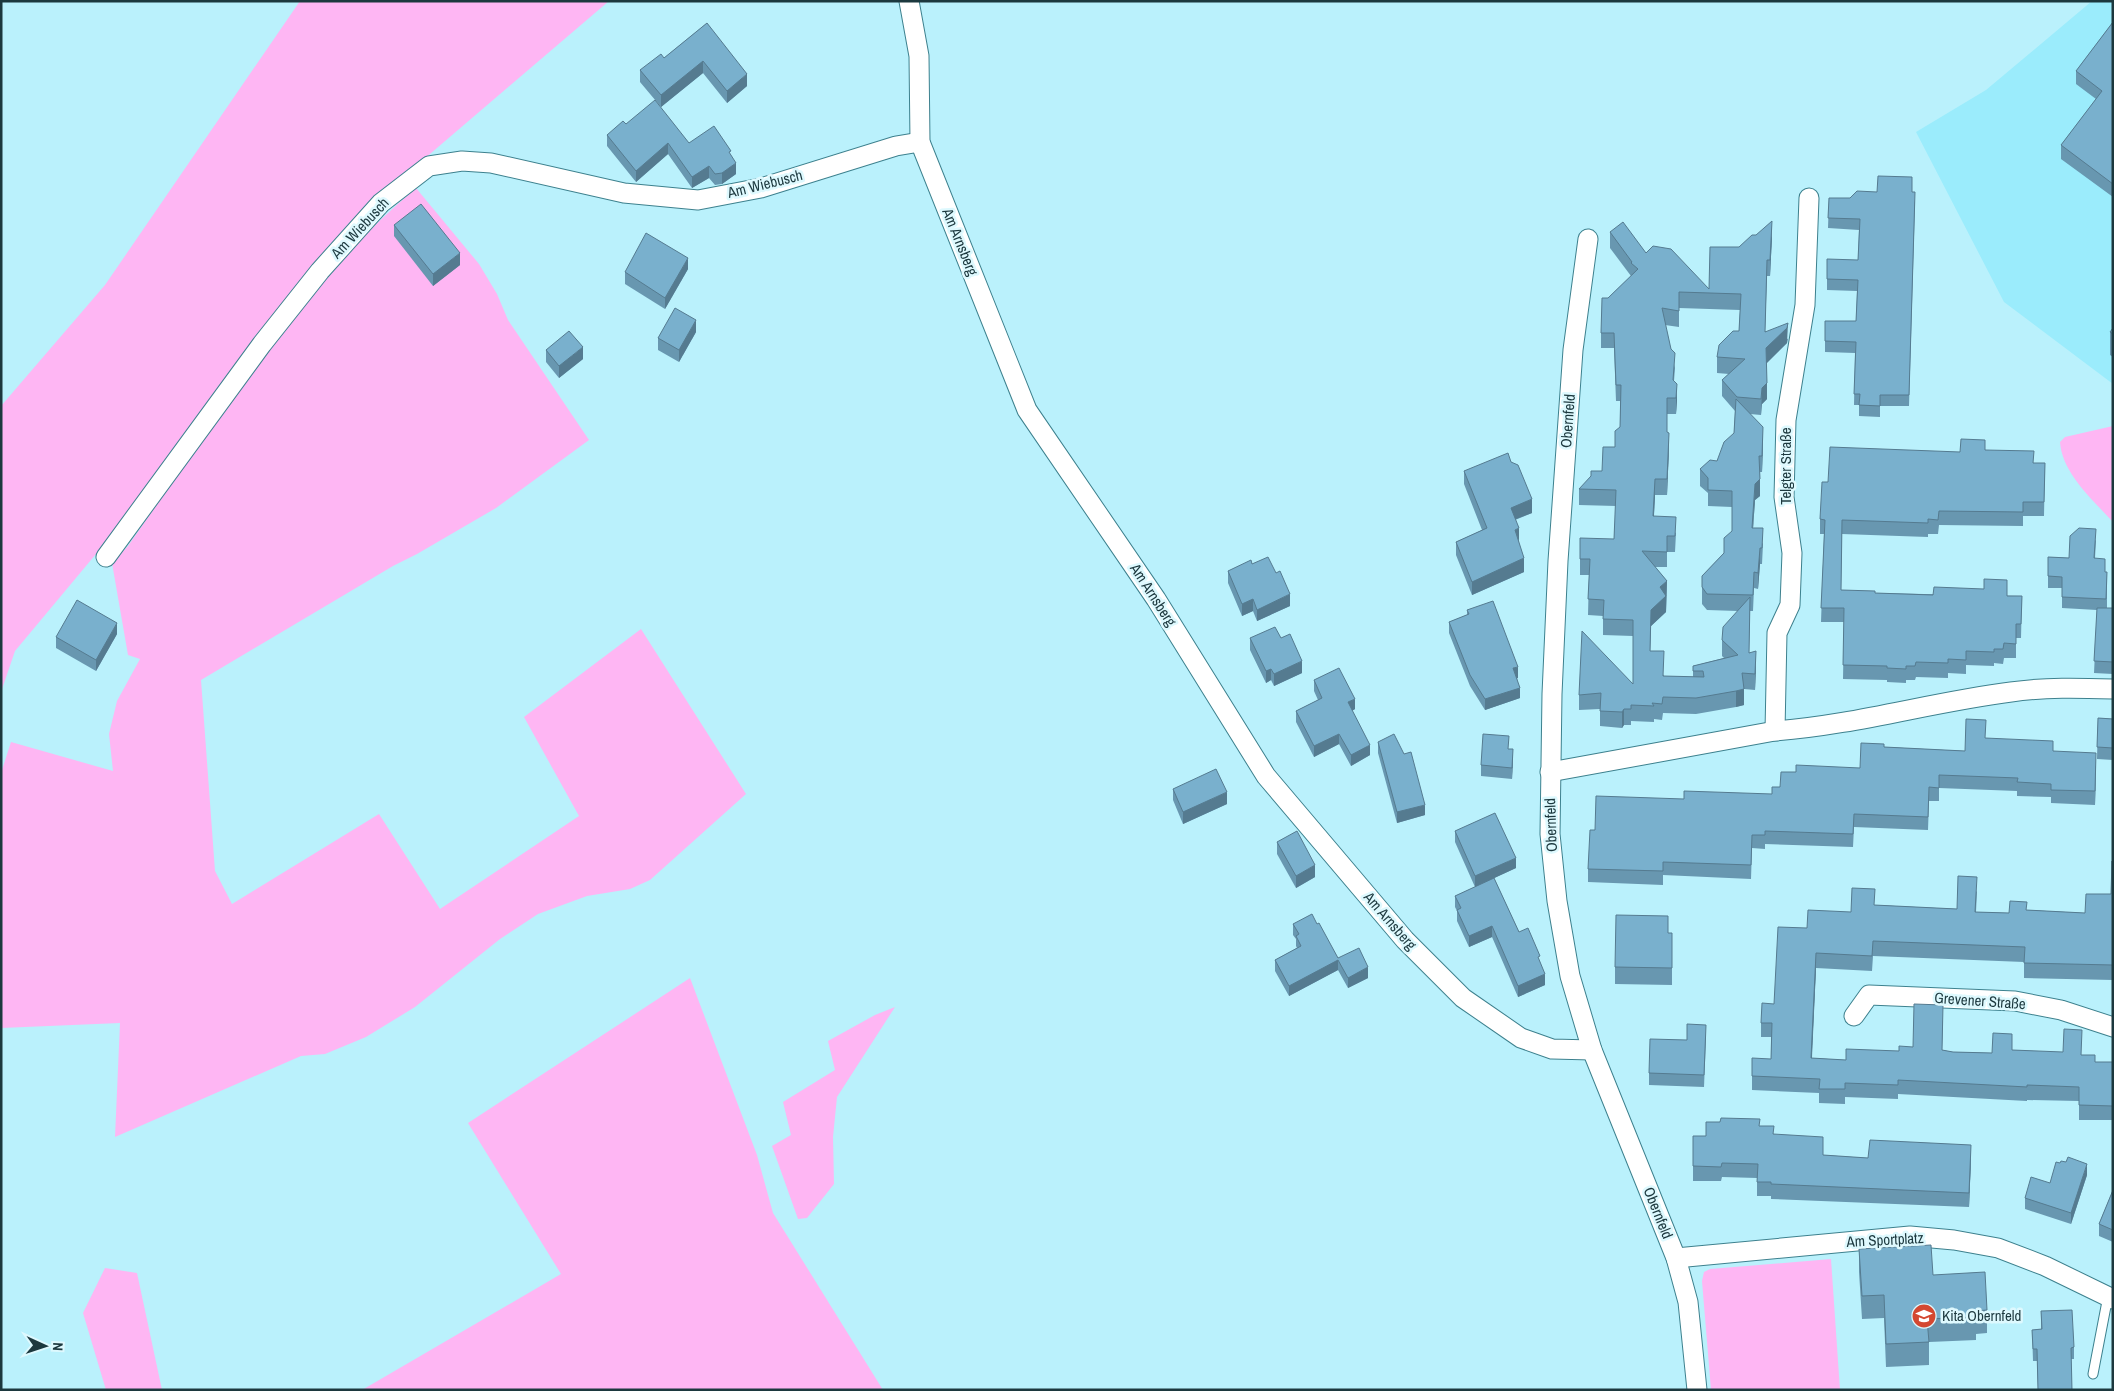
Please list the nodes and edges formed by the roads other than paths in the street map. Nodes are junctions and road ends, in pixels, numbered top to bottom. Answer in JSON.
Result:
{"nodes":[{"id":1,"x":909,"y":1,"type":"edge"},
{"id":2,"x":920,"y":142,"type":"junction"},
{"id":3,"x":1809,"y":198,"type":"dead end"},
{"id":4,"x":1588,"y":239,"type":"dead end"},
{"id":5,"x":106,"y":557,"type":"dead end"},
{"id":6,"x":2113,"y":688,"type":"edge"},
{"id":7,"x":1775,"y":731,"type":"junction"},
{"id":8,"x":1550,"y":772,"type":"junction"},
{"id":9,"x":1854,"y":1016,"type":"dead end"},
{"id":10,"x":2113,"y":1027,"type":"edge"},
{"id":11,"x":1592,"y":1050,"type":"junction"},
{"id":12,"x":1676,"y":1258,"type":"junction"},
{"id":13,"x":2110,"y":1297,"type":"edge"},
{"id":14,"x":2093,"y":1374,"type":"dead end"},
{"id":15,"x":1697,"y":1390,"type":"edge"}],
"edges":[{"from":1,"to":2,"type":"street","name":"Am Arnsberg"},
{"from":2,"to":5,"type":"street","name":"Am Wiebusch"},
{"from":2,"to":11,"type":"street","name":"Am Arnsberg"},
{"from":3,"to":7,"type":"street","name":"Telgter Straße"},
{"from":4,"to":8,"type":"street","name":"Obernfeld"},
{"from":6,"to":7,"type":"street"},
{"from":7,"to":8,"type":"street"},
{"from":8,"to":11,"type":"street","name":"Obernfeld"},
{"from":9,"to":10,"type":"street","name":"Grevener Straße"},
{"from":11,"to":12,"type":"street","name":"Obernfeld"},
{"from":12,"to":13,"type":"street","name":"Am Sportplatz"},
{"from":12,"to":15,"type":"street","name":"Obernfeld"},
{"from":13,"to":14,"type":"lane"}]}
